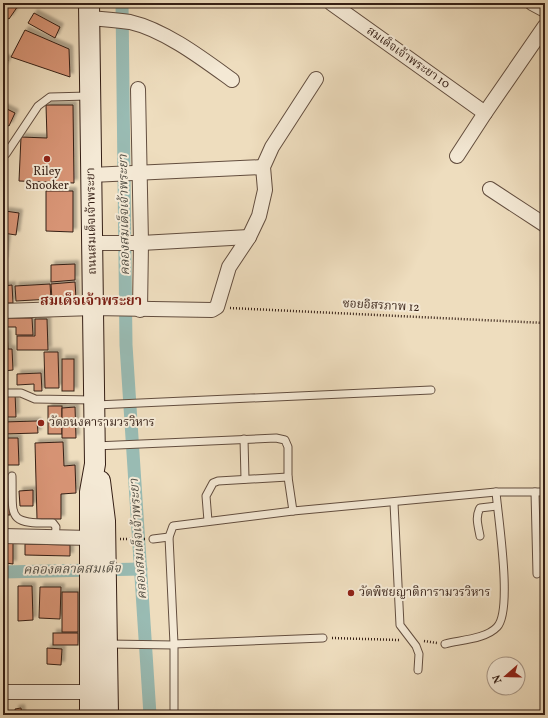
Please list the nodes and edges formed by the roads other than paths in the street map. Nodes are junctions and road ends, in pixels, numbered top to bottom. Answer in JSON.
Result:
{"nodes":[{"id":1,"x":331,"y":3,"type":"edge"},
{"id":2,"x":532,"y":3,"type":"edge"},
{"id":3,"x":545,"y":10,"type":"edge"},
{"id":4,"x":95,"y":13,"type":"edge"},
{"id":5,"x":545,"y":26,"type":"edge"},
{"id":6,"x":316,"y":79,"type":"dead end"},
{"id":7,"x":232,"y":80,"type":"dead end"},
{"id":8,"x":138,"y":89,"type":"dead end"},
{"id":9,"x":90,"y":96,"type":"junction"},
{"id":10,"x":485,"y":112,"type":"junction"},
{"id":11,"x":6,"y":154,"type":"dead end"},
{"id":12,"x":458,"y":156,"type":"dead end"},
{"id":13,"x":263,"y":167,"type":"junction"},
{"id":14,"x":100,"y":175,"type":"junction"},
{"id":15,"x":135,"y":175,"type":"junction"},
{"id":16,"x":490,"y":189,"type":"dead end"},
{"id":17,"x":545,"y":226,"type":"edge"},
{"id":18,"x":249,"y":237,"type":"junction"},
{"id":19,"x":136,"y":242,"type":"junction"},
{"id":20,"x":92,"y":243,"type":"junction"},
{"id":21,"x":93,"y":308,"type":"junction"},
{"id":22,"x":137,"y":310,"type":"junction"},
{"id":23,"x":3,"y":311,"type":"edge"},
{"id":24,"x":431,"y":390,"type":"dead end"},
{"id":25,"x":3,"y":393,"type":"edge"},
{"id":26,"x":94,"y":402,"type":"junction"},
{"id":27,"x":244,"y":440,"type":"junction"},
{"id":28,"x":95,"y":455,"type":"junction"},
{"id":29,"x":12,"y":476,"type":"dead end"},
{"id":30,"x":288,"y":477,"type":"junction"},
{"id":31,"x":245,"y":479,"type":"junction"},
{"id":32,"x":496,"y":492,"type":"junction"},
{"id":33,"x":535,"y":492,"type":"junction"},
{"id":34,"x":545,"y":492,"type":"edge"},
{"id":35,"x":394,"y":503,"type":"junction"},
{"id":36,"x":497,"y":506,"type":"junction"},
{"id":37,"x":293,"y":512,"type":"junction"},
{"id":38,"x":208,"y":521,"type":"junction"},
{"id":39,"x":3,"y":536,"type":"edge"},
{"id":40,"x":480,"y":536,"type":"dead end"},
{"id":41,"x":169,"y":537,"type":"junction"},
{"id":42,"x":55,"y":538,"type":"junction"},
{"id":43,"x":90,"y":538,"type":"junction"},
{"id":44,"x":153,"y":539,"type":"road end"},
{"id":45,"x":97,"y":564,"type":"junction"},
{"id":46,"x":537,"y":574,"type":"dead end"},
{"id":47,"x":97,"y":592,"type":"junction"},
{"id":48,"x":323,"y":638,"type":"road end"},
{"id":49,"x":106,"y":644,"type":"junction"},
{"id":50,"x":174,"y":644,"type":"junction"},
{"id":51,"x":445,"y":644,"type":"road end"},
{"id":52,"x":418,"y":670,"type":"dead end"},
{"id":53,"x":109,"y":691,"type":"junction"},
{"id":54,"x":3,"y":692,"type":"edge"},
{"id":55,"x":88,"y":692,"type":"junction"},
{"id":56,"x":90,"y":715,"type":"edge"},
{"id":57,"x":108,"y":715,"type":"edge"},
{"id":58,"x":174,"y":715,"type":"edge"}],
"edges":[{"from":1,"to":10,"type":"street","name":"สมเด็จเจ้าพระยา 10"},
{"from":2,"to":3,"type":"street"},
{"from":4,"to":7,"type":"street"},
{"from":4,"to":9,"type":"main road","name":"ถนนสมเด็จเจ้าพระยา"},
{"from":5,"to":10,"type":"street"},
{"from":6,"to":13,"type":"street"},
{"from":8,"to":15,"type":"street"},
{"from":9,"to":11,"type":"lane"},
{"from":9,"to":14,"type":"main road","name":"ถนนสมเด็จเจ้าพระยา"},
{"from":10,"to":12,"type":"street"},
{"from":13,"to":15,"type":"street"},
{"from":13,"to":18,"type":"street"},
{"from":14,"to":15,"type":"street"},
{"from":14,"to":20,"type":"main road","name":"ถนนสมเด็จเจ้าพระยา"},
{"from":15,"to":19,"type":"street"},
{"from":16,"to":17,"type":"street"},
{"from":18,"to":19,"type":"street"},
{"from":18,"to":22,"type":"street"},
{"from":19,"to":20,"type":"street"},
{"from":19,"to":22,"type":"street"},
{"from":20,"to":21,"type":"main road","name":"ถนนสมเด็จเจ้าพระยา"},
{"from":21,"to":22,"type":"street"},
{"from":21,"to":23,"type":"street"},
{"from":21,"to":26,"type":"main road","name":"ถนนสมเด็จเจ้าพระยา"},
{"from":24,"to":26,"type":"lane"},
{"from":25,"to":26,"type":"lane"},
{"from":26,"to":28,"type":"main road","name":"ถนนสมเด็จเจ้าพระยา"},
{"from":27,"to":28,"type":"lane"},
{"from":27,"to":30,"type":"lane"},
{"from":27,"to":31,"type":"lane"},
{"from":28,"to":43,"type":"main road","name":"ถนนสมเด็จเจ้าพระยา"},
{"from":28,"to":45,"type":"main road","name":"ถนนสมเด็จเจ้าพระยา"},
{"from":29,"to":42,"type":"lane"},
{"from":30,"to":31,"type":"lane"},
{"from":30,"to":37,"type":"lane"},
{"from":31,"to":38,"type":"lane"},
{"from":32,"to":33,"type":"lane"},
{"from":32,"to":35,"type":"lane"},
{"from":32,"to":36,"type":"lane"},
{"from":33,"to":34,"type":"lane"},
{"from":33,"to":46,"type":"lane"},
{"from":35,"to":37,"type":"lane"},
{"from":35,"to":52,"type":"lane"},
{"from":36,"to":40,"type":"lane"},
{"from":36,"to":51,"type":"lane"},
{"from":37,"to":38,"type":"lane"},
{"from":38,"to":41,"type":"lane"},
{"from":39,"to":42,"type":"street"},
{"from":41,"to":44,"type":"lane"},
{"from":41,"to":50,"type":"lane"},
{"from":42,"to":43,"type":"street"},
{"from":43,"to":45,"type":"main road","name":"ถนนสมเด็จเจ้าพระยา"},
{"from":45,"to":47,"type":"main road","name":"ถนนสมเด็จเจ้าพระยา"},
{"from":47,"to":49,"type":"main road","name":"ถนนสมเด็จเจ้าพระยา"},
{"from":47,"to":55,"type":"main road","name":"ถนนสมเด็จเจ้าพระยา"},
{"from":48,"to":50,"type":"lane"},
{"from":49,"to":50,"type":"lane"},
{"from":49,"to":53,"type":"main road","name":"ถนนสมเด็จเจ้าพระยา"},
{"from":50,"to":58,"type":"lane"},
{"from":53,"to":55,"type":"main road"},
{"from":53,"to":57,"type":"main road","name":"ถนนสมเด็จเจ้าพระยา"},
{"from":54,"to":55,"type":"street"},
{"from":55,"to":56,"type":"main road","name":"ถนนสมเด็จเจ้าพระยา"}]}
